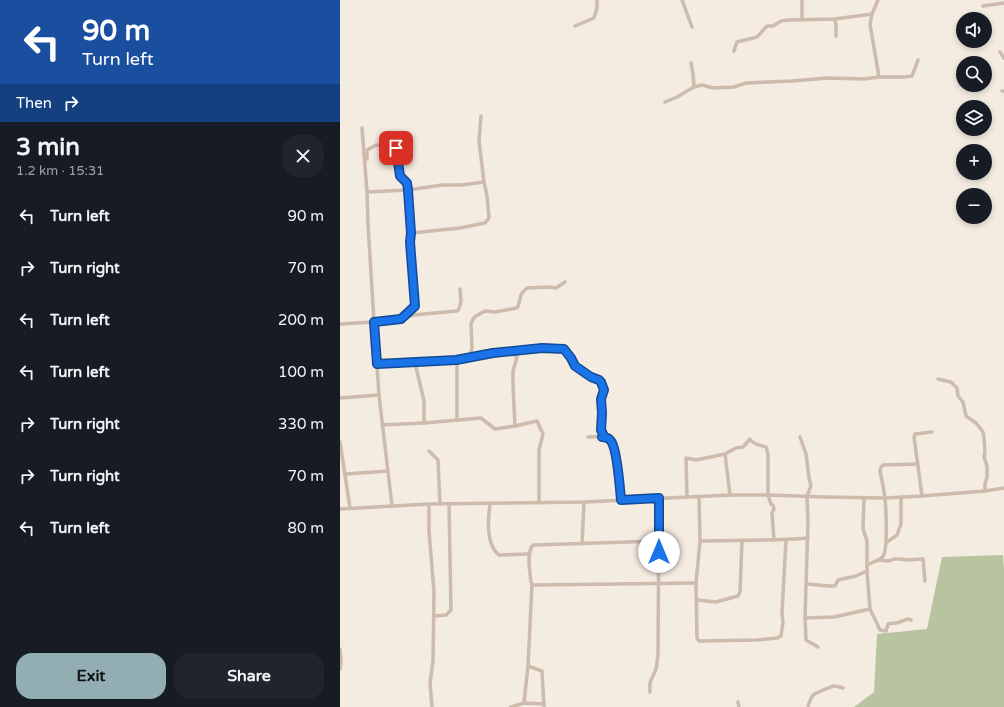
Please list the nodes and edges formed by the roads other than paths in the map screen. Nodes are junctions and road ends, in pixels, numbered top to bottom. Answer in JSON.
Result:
{"nodes":[{"id":1,"x":597,"y":0,"type":"edge"},
{"id":2,"x":682,"y":0,"type":"edge"},
{"id":3,"x":802,"y":0,"type":"edge"},
{"id":4,"x":878,"y":0,"type":"edge"},
{"id":5,"x":1004,"y":3,"type":"edge"},
{"id":6,"x":984,"y":6,"type":"dead end"},
{"id":7,"x":872,"y":14,"type":"junction"},
{"id":8,"x":835,"y":19,"type":"junction"},
{"id":9,"x":802,"y":20,"type":"junction"},
{"id":10,"x":575,"y":26,"type":"dead end"},
{"id":11,"x":692,"y":27,"type":"dead end"},
{"id":12,"x":836,"y":36,"type":"dead end"},
{"id":13,"x":734,"y":51,"type":"dead end"},
{"id":14,"x":1000,"y":52,"type":"dead end"},
{"id":15,"x":1004,"y":58,"type":"edge"},
{"id":16,"x":918,"y":60,"type":"dead end"},
{"id":17,"x":691,"y":63,"type":"dead end"},
{"id":18,"x":879,"y":77,"type":"junction"},
{"id":19,"x":694,"y":87,"type":"junction"},
{"id":20,"x":665,"y":102,"type":"dead end"},
{"id":21,"x":482,"y":116,"type":"dead end"},
{"id":22,"x":362,"y":128,"type":"dead end"},
{"id":23,"x":366,"y":172,"type":"junction"},
{"id":24,"x":484,"y":182,"type":"junction"},
{"id":25,"x":408,"y":190,"type":"junction"},
{"id":26,"x":367,"y":192,"type":"junction"},
{"id":27,"x":411,"y":233,"type":"junction"},
{"id":28,"x":565,"y":282,"type":"dead end"},
{"id":29,"x":460,"y":289,"type":"dead end"},
{"id":30,"x":401,"y":319,"type":"junction"},
{"id":31,"x":374,"y":322,"type":"junction"},
{"id":32,"x":340,"y":324,"type":"edge"},
{"id":33,"x":509,"y":351,"type":"junction"},
{"id":34,"x":469,"y":358,"type":"junction"},
{"id":35,"x":456,"y":360,"type":"junction"},
{"id":36,"x":415,"y":363,"type":"junction"},
{"id":37,"x":377,"y":364,"type":"junction"},
{"id":38,"x":938,"y":379,"type":"dead end"},
{"id":39,"x":379,"y":395,"type":"junction"},
{"id":40,"x":340,"y":398,"type":"edge"},
{"id":41,"x":457,"y":420,"type":"junction"},
{"id":42,"x":424,"y":423,"type":"junction"},
{"id":43,"x":382,"y":425,"type":"junction"},
{"id":44,"x":515,"y":426,"type":"junction"},
{"id":45,"x":932,"y":432,"type":"dead end"},
{"id":46,"x":800,"y":436,"type":"dead end"},
{"id":47,"x":588,"y":437,"type":"dead end"},
{"id":48,"x":602,"y":437,"type":"junction"},
{"id":49,"x":340,"y":442,"type":"edge"},
{"id":50,"x":429,"y":451,"type":"dead end"},
{"id":51,"x":725,"y":454,"type":"junction"},
{"id":52,"x":918,"y":464,"type":"junction"},
{"id":53,"x":388,"y":471,"type":"junction"},
{"id":54,"x":344,"y":474,"type":"junction"},
{"id":55,"x":1004,"y":488,"type":"edge"},
{"id":56,"x":985,"y":491,"type":"junction"},
{"id":57,"x":730,"y":495,"type":"junction"},
{"id":58,"x":768,"y":495,"type":"junction"},
{"id":59,"x":699,"y":496,"type":"junction"},
{"id":60,"x":807,"y":496,"type":"junction"},
{"id":61,"x":922,"y":496,"type":"junction"},
{"id":62,"x":688,"y":497,"type":"junction"},
{"id":63,"x":659,"y":498,"type":"junction"},
{"id":64,"x":864,"y":498,"type":"junction"},
{"id":65,"x":885,"y":498,"type":"junction"},
{"id":66,"x":901,"y":498,"type":"junction"},
{"id":67,"x":621,"y":500,"type":"junction"},
{"id":68,"x":584,"y":502,"type":"junction"},
{"id":69,"x":539,"y":503,"type":"junction"},
{"id":70,"x":428,"y":504,"type":"junction"},
{"id":71,"x":440,"y":504,"type":"junction"},
{"id":72,"x":449,"y":504,"type":"junction"},
{"id":73,"x":490,"y":504,"type":"junction"},
{"id":74,"x":392,"y":506,"type":"junction"},
{"id":75,"x":350,"y":508,"type":"junction"},
{"id":76,"x":340,"y":509,"type":"edge"},
{"id":77,"x":808,"y":538,"type":"junction"},
{"id":78,"x":742,"y":540,"type":"junction"},
{"id":79,"x":774,"y":540,"type":"junction"},
{"id":80,"x":786,"y":540,"type":"junction"},
{"id":81,"x":659,"y":541,"type":"junction"},
{"id":82,"x":700,"y":541,"type":"junction"},
{"id":83,"x":887,"y":542,"type":"junction"},
{"id":84,"x":582,"y":544,"type":"junction"},
{"id":85,"x":529,"y":554,"type":"junction"},
{"id":86,"x":878,"y":560,"type":"junction"},
{"id":87,"x":867,"y":565,"type":"junction"},
{"id":88,"x":867,"y":570,"type":"junction"},
{"id":89,"x":925,"y":581,"type":"dead end"},
{"id":90,"x":658,"y":583,"type":"junction"},
{"id":91,"x":696,"y":583,"type":"junction"},
{"id":92,"x":532,"y":584,"type":"junction"},
{"id":93,"x":807,"y":584,"type":"junction"},
{"id":94,"x":697,"y":600,"type":"junction"},
{"id":95,"x":870,"y":609,"type":"junction"},
{"id":96,"x":434,"y":616,"type":"junction"},
{"id":97,"x":805,"y":618,"type":"junction"},
{"id":98,"x":910,"y":620,"type":"dead end"},
{"id":99,"x":818,"y":647,"type":"dead end"},
{"id":100,"x":340,"y":649,"type":"edge"},
{"id":101,"x":528,"y":666,"type":"junction"},
{"id":102,"x":340,"y":669,"type":"edge"},
{"id":103,"x":843,"y":688,"type":"dead end"},
{"id":104,"x":650,"y":692,"type":"dead end"},
{"id":105,"x":524,"y":702,"type":"junction"},
{"id":106,"x":738,"y":702,"type":"dead end"},
{"id":107,"x":544,"y":706,"type":"edge"},
{"id":108,"x":432,"y":707,"type":"edge"},
{"id":109,"x":511,"y":707,"type":"edge"},
{"id":110,"x":739,"y":707,"type":"edge"},
{"id":111,"x":808,"y":707,"type":"edge"}],
"edges":[{"from":1,"to":10,"type":"street"},
{"from":2,"to":11,"type":"street"},
{"from":3,"to":9,"type":"street"},
{"from":4,"to":7,"type":"street"},
{"from":5,"to":6,"type":"street"},
{"from":7,"to":8,"type":"street"},
{"from":7,"to":18,"type":"street"},
{"from":8,"to":9,"type":"street"},
{"from":8,"to":12,"type":"street"},
{"from":9,"to":13,"type":"street"},
{"from":14,"to":15,"type":"street"},
{"from":16,"to":18,"type":"street"},
{"from":17,"to":19,"type":"street"},
{"from":18,"to":19,"type":"street"},
{"from":19,"to":20,"type":"street"},
{"from":21,"to":24,"type":"street"},
{"from":22,"to":23,"type":"street"},
{"from":23,"to":25,"type":"street"},
{"from":23,"to":26,"type":"street"},
{"from":24,"to":25,"type":"street"},
{"from":24,"to":27,"type":"street"},
{"from":25,"to":26,"type":"street"},
{"from":25,"to":27,"type":"street"},
{"from":26,"to":31,"type":"street"},
{"from":27,"to":30,"type":"street"},
{"from":28,"to":34,"type":"street"},
{"from":29,"to":30,"type":"street"},
{"from":30,"to":31,"type":"street"},
{"from":31,"to":32,"type":"street"},
{"from":31,"to":37,"type":"street"},
{"from":33,"to":34,"type":"street"},
{"from":33,"to":44,"type":"street"},
{"from":33,"to":48,"type":"street"},
{"from":34,"to":35,"type":"street"},
{"from":35,"to":36,"type":"street"},
{"from":35,"to":41,"type":"street"},
{"from":36,"to":37,"type":"street"},
{"from":36,"to":42,"type":"street"},
{"from":37,"to":39,"type":"street"},
{"from":38,"to":56,"type":"street"},
{"from":39,"to":40,"type":"street"},
{"from":39,"to":43,"type":"street"},
{"from":41,"to":42,"type":"street"},
{"from":41,"to":44,"type":"street"},
{"from":42,"to":43,"type":"street"},
{"from":43,"to":53,"type":"street"},
{"from":44,"to":69,"type":"street"},
{"from":45,"to":52,"type":"street"},
{"from":46,"to":60,"type":"street"},
{"from":47,"to":48,"type":"street"},
{"from":48,"to":67,"type":"street"},
{"from":49,"to":54,"type":"street"},
{"from":50,"to":71,"type":"street"},
{"from":51,"to":57,"type":"street"},
{"from":51,"to":58,"type":"street"},
{"from":51,"to":62,"type":"street"},
{"from":52,"to":61,"type":"street"},
{"from":52,"to":65,"type":"street"},
{"from":53,"to":54,"type":"street"},
{"from":53,"to":74,"type":"street"},
{"from":54,"to":75,"type":"street"},
{"from":55,"to":56,"type":"street"},
{"from":56,"to":61,"type":"street"},
{"from":57,"to":58,"type":"street"},
{"from":57,"to":59,"type":"street"},
{"from":58,"to":60,"type":"street"},
{"from":58,"to":79,"type":"street"},
{"from":59,"to":62,"type":"street"},
{"from":59,"to":82,"type":"street"},
{"from":60,"to":64,"type":"street"},
{"from":60,"to":77,"type":"street"},
{"from":61,"to":66,"type":"street"},
{"from":62,"to":63,"type":"street"},
{"from":63,"to":67,"type":"street"},
{"from":63,"to":81,"type":"street"},
{"from":64,"to":65,"type":"street"},
{"from":64,"to":87,"type":"street"},
{"from":65,"to":66,"type":"street"},
{"from":65,"to":83,"type":"street"},
{"from":66,"to":83,"type":"street"},
{"from":67,"to":68,"type":"street"},
{"from":68,"to":69,"type":"street"},
{"from":68,"to":84,"type":"street"},
{"from":69,"to":73,"type":"street"},
{"from":70,"to":71,"type":"street"},
{"from":70,"to":74,"type":"street"},
{"from":70,"to":96,"type":"street"},
{"from":71,"to":72,"type":"street"},
{"from":72,"to":73,"type":"street"},
{"from":72,"to":96,"type":"street"},
{"from":73,"to":85,"type":"street"},
{"from":74,"to":75,"type":"street"},
{"from":75,"to":76,"type":"street"},
{"from":77,"to":80,"type":"street"},
{"from":77,"to":93,"type":"street"},
{"from":78,"to":79,"type":"street"},
{"from":78,"to":82,"type":"street"},
{"from":78,"to":94,"type":"street"},
{"from":79,"to":80,"type":"street"},
{"from":80,"to":94,"type":"street"},
{"from":81,"to":84,"type":"street"},
{"from":81,"to":90,"type":"street"},
{"from":82,"to":91,"type":"street"},
{"from":83,"to":86,"type":"street"},
{"from":84,"to":85,"type":"street"},
{"from":85,"to":92,"type":"street"},
{"from":86,"to":87,"type":"street"},
{"from":86,"to":89,"type":"street"},
{"from":87,"to":88,"type":"street"},
{"from":88,"to":93,"type":"street"},
{"from":88,"to":95,"type":"street"},
{"from":90,"to":91,"type":"street"},
{"from":90,"to":92,"type":"street"},
{"from":90,"to":104,"type":"street"},
{"from":91,"to":94,"type":"street"},
{"from":92,"to":101,"type":"street"},
{"from":93,"to":97,"type":"street"},
{"from":95,"to":97,"type":"street"},
{"from":95,"to":98,"type":"street"},
{"from":96,"to":108,"type":"street"},
{"from":97,"to":99,"type":"street"},
{"from":100,"to":102,"type":"street"},
{"from":101,"to":105,"type":"street"},
{"from":101,"to":107,"type":"street"},
{"from":103,"to":111,"type":"street"},
{"from":105,"to":107,"type":"street"},
{"from":105,"to":109,"type":"street"},
{"from":106,"to":110,"type":"street"}]}
